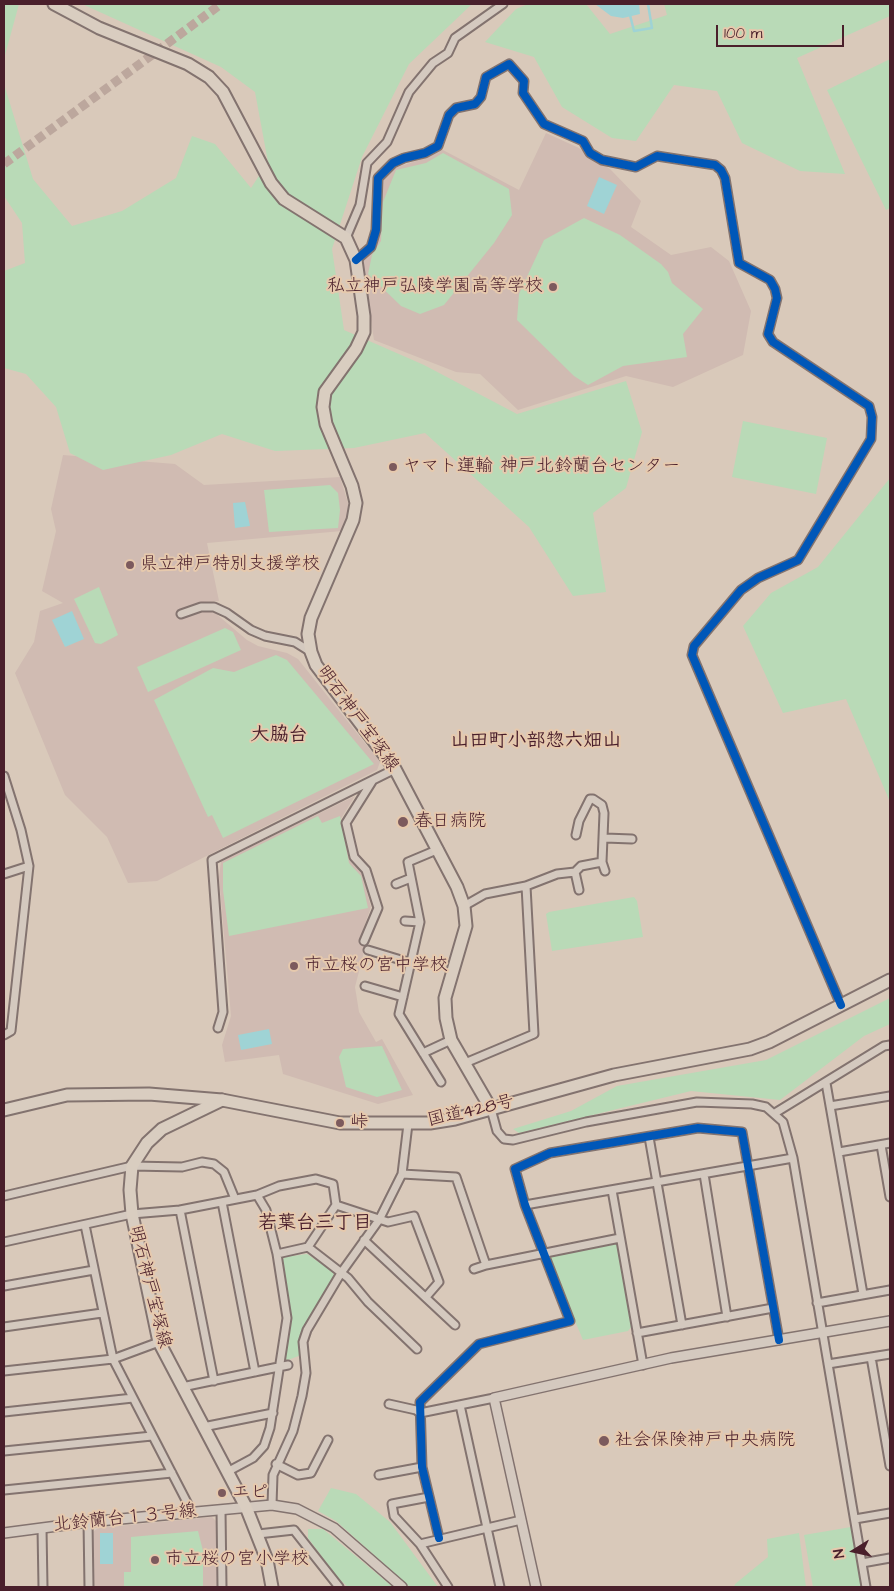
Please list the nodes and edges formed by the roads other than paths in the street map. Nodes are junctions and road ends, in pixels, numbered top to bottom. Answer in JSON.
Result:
{"nodes":[{"id":1,"x":54,"y":4,"type":"edge"},
{"id":2,"x":503,"y":4,"type":"edge"},
{"id":3,"x":346,"y":238,"type":"junction"},
{"id":4,"x":356,"y":260,"type":"junction"},
{"id":5,"x":181,"y":614,"type":"dead end"},
{"id":6,"x":311,"y":652,"type":"junction"},
{"id":7,"x":395,"y":769,"type":"junction"},
{"id":8,"x":4,"y":776,"type":"edge"},
{"id":9,"x":373,"y":780,"type":"junction"},
{"id":10,"x":576,"y":835,"type":"dead end"},
{"id":11,"x":605,"y":838,"type":"junction"},
{"id":12,"x":632,"y":839,"type":"dead end"},
{"id":13,"x":439,"y":849,"type":"junction"},
{"id":14,"x":602,"y":862,"type":"junction"},
{"id":15,"x":29,"y":866,"type":"junction"},
{"id":16,"x":605,"y":871,"type":"dead end"},
{"id":17,"x":575,"y":872,"type":"junction"},
{"id":18,"x":4,"y":874,"type":"edge"},
{"id":19,"x":411,"y":878,"type":"junction"},
{"id":20,"x":396,"y":884,"type":"dead end"},
{"id":21,"x":526,"y":886,"type":"junction"},
{"id":22,"x":579,"y":890,"type":"dead end"},
{"id":23,"x":464,"y":906,"type":"junction"},
{"id":24,"x":405,"y":921,"type":"dead end"},
{"id":25,"x":420,"y":922,"type":"junction"},
{"id":26,"x":364,"y":941,"type":"dead end"},
{"id":27,"x":368,"y":950,"type":"dead end"},
{"id":28,"x":411,"y":963,"type":"junction"},
{"id":29,"x":890,"y":980,"type":"edge"},
{"id":30,"x":365,"y":986,"type":"dead end"},
{"id":31,"x":403,"y":997,"type":"junction"},
{"id":32,"x":841,"y":1005,"type":"junction"},
{"id":33,"x":218,"y":1028,"type":"dead end"},
{"id":34,"x":4,"y":1036,"type":"edge"},
{"id":35,"x":451,"y":1040,"type":"junction"},
{"id":36,"x":890,"y":1045,"type":"edge"},
{"id":37,"x":423,"y":1053,"type":"junction"},
{"id":38,"x":465,"y":1063,"type":"junction"},
{"id":39,"x":441,"y":1082,"type":"dead end"},
{"id":40,"x":826,"y":1082,"type":"junction"},
{"id":41,"x":890,"y":1096,"type":"edge"},
{"id":42,"x":222,"y":1100,"type":"junction"},
{"id":43,"x":830,"y":1106,"type":"junction"},
{"id":44,"x":491,"y":1109,"type":"junction"},
{"id":45,"x":4,"y":1110,"type":"edge"},
{"id":46,"x":775,"y":1113,"type":"junction"},
{"id":47,"x":408,"y":1124,"type":"junction"},
{"id":48,"x":649,"y":1137,"type":"junction"},
{"id":49,"x":890,"y":1143,"type":"edge"},
{"id":50,"x":881,"y":1145,"type":"junction"},
{"id":51,"x":839,"y":1152,"type":"junction"},
{"id":52,"x":793,"y":1158,"type":"junction"},
{"id":53,"x":132,"y":1166,"type":"junction"},
{"id":54,"x":748,"y":1166,"type":"junction"},
{"id":55,"x":402,"y":1174,"type":"junction"},
{"id":56,"x":704,"y":1174,"type":"junction"},
{"id":57,"x":657,"y":1182,"type":"junction"},
{"id":58,"x":612,"y":1190,"type":"junction"},
{"id":59,"x":257,"y":1195,"type":"junction"},
{"id":60,"x":4,"y":1196,"type":"edge"},
{"id":61,"x":890,"y":1198,"type":"edge"},
{"id":62,"x":235,"y":1199,"type":"junction"},
{"id":63,"x":222,"y":1202,"type":"junction"},
{"id":64,"x":336,"y":1205,"type":"junction"},
{"id":65,"x":525,"y":1205,"type":"junction"},
{"id":66,"x":180,"y":1210,"type":"junction"},
{"id":67,"x":132,"y":1214,"type":"junction"},
{"id":68,"x":379,"y":1220,"type":"junction"},
{"id":69,"x":84,"y":1225,"type":"junction"},
{"id":70,"x":620,"y":1238,"type":"junction"},
{"id":71,"x":364,"y":1240,"type":"junction"},
{"id":72,"x":4,"y":1242,"type":"edge"},
{"id":73,"x":308,"y":1247,"type":"junction"},
{"id":74,"x":544,"y":1253,"type":"junction"},
{"id":75,"x":277,"y":1254,"type":"junction"},
{"id":76,"x":486,"y":1265,"type":"junction"},
{"id":77,"x":474,"y":1269,"type":"dead end"},
{"id":78,"x":94,"y":1270,"type":"junction"},
{"id":79,"x":341,"y":1273,"type":"junction"},
{"id":80,"x":4,"y":1286,"type":"edge"},
{"id":81,"x":890,"y":1290,"type":"edge"},
{"id":82,"x":863,"y":1294,"type":"junction"},
{"id":83,"x":426,"y":1297,"type":"junction"},
{"id":84,"x":817,"y":1303,"type":"junction"},
{"id":85,"x":773,"y":1308,"type":"junction"},
{"id":86,"x":102,"y":1313,"type":"junction"},
{"id":87,"x":727,"y":1317,"type":"junction"},
{"id":88,"x":890,"y":1321,"type":"edge"},
{"id":89,"x":455,"y":1325,"type":"dead end"},
{"id":90,"x":682,"y":1325,"type":"junction"},
{"id":91,"x":4,"y":1327,"type":"edge"},
{"id":92,"x":822,"y":1332,"type":"junction"},
{"id":93,"x":637,"y":1333,"type":"junction"},
{"id":94,"x":779,"y":1340,"type":"junction"},
{"id":95,"x":159,"y":1342,"type":"junction"},
{"id":96,"x":417,"y":1349,"type":"dead end"},
{"id":97,"x":890,"y":1354,"type":"edge"},
{"id":98,"x":871,"y":1357,"type":"junction"},
{"id":99,"x":113,"y":1359,"type":"junction"},
{"id":100,"x":305,"y":1361,"type":"junction"},
{"id":101,"x":296,"y":1363,"type":"dead end"},
{"id":102,"x":828,"y":1364,"type":"junction"},
{"id":103,"x":643,"y":1365,"type":"junction"},
{"id":104,"x":284,"y":1366,"type":"junction"},
{"id":105,"x":4,"y":1371,"type":"edge"},
{"id":106,"x":255,"y":1372,"type":"junction"},
{"id":107,"x":214,"y":1381,"type":"junction"},
{"id":108,"x":182,"y":1388,"type":"junction"},
{"id":109,"x":133,"y":1398,"type":"junction"},
{"id":110,"x":494,"y":1398,"type":"junction"},
{"id":111,"x":389,"y":1404,"type":"dead end"},
{"id":112,"x":460,"y":1405,"type":"junction"},
{"id":113,"x":4,"y":1412,"type":"edge"},
{"id":114,"x":273,"y":1413,"type":"junction"},
{"id":115,"x":420,"y":1413,"type":"junction"},
{"id":116,"x":203,"y":1427,"type":"junction"},
{"id":117,"x":152,"y":1436,"type":"junction"},
{"id":118,"x":328,"y":1440,"type":"dead end"},
{"id":119,"x":4,"y":1451,"type":"edge"},
{"id":120,"x":276,"y":1464,"type":"junction"},
{"id":121,"x":890,"y":1466,"type":"edge"},
{"id":122,"x":422,"y":1467,"type":"junction"},
{"id":123,"x":227,"y":1472,"type":"junction"},
{"id":124,"x":172,"y":1473,"type":"junction"},
{"id":125,"x":378,"y":1474,"type":"dead end"},
{"id":126,"x":4,"y":1490,"type":"edge"},
{"id":127,"x":428,"y":1497,"type":"junction"},
{"id":128,"x":272,"y":1505,"type":"junction"},
{"id":129,"x":246,"y":1507,"type":"junction"},
{"id":130,"x":221,"y":1510,"type":"junction"},
{"id":131,"x":192,"y":1512,"type":"junction"},
{"id":132,"x":890,"y":1513,"type":"edge"},
{"id":133,"x":521,"y":1520,"type":"junction"},
{"id":134,"x":855,"y":1520,"type":"junction"},
{"id":135,"x":88,"y":1522,"type":"junction"},
{"id":136,"x":42,"y":1528,"type":"junction"},
{"id":137,"x":487,"y":1528,"type":"junction"},
{"id":138,"x":4,"y":1533,"type":"edge"},
{"id":139,"x":258,"y":1534,"type":"junction"},
{"id":140,"x":438,"y":1538,"type":"junction"},
{"id":141,"x":420,"y":1544,"type":"junction"},
{"id":142,"x":890,"y":1558,"type":"edge"},
{"id":143,"x":862,"y":1563,"type":"junction"},
{"id":144,"x":43,"y":1587,"type":"edge"},
{"id":145,"x":89,"y":1587,"type":"edge"},
{"id":146,"x":222,"y":1587,"type":"edge"},
{"id":147,"x":272,"y":1587,"type":"edge"},
{"id":148,"x":339,"y":1587,"type":"edge"},
{"id":149,"x":402,"y":1587,"type":"edge"},
{"id":150,"x":448,"y":1587,"type":"edge"},
{"id":151,"x":500,"y":1587,"type":"edge"},
{"id":152,"x":536,"y":1587,"type":"edge"},
{"id":153,"x":866,"y":1587,"type":"edge"}],
"edges":[{"from":1,"to":3,"type":"main road"},
{"from":2,"to":3,"type":"street"},
{"from":3,"to":4,"type":"main road","name":"明石神戸宝塚線"},
{"from":4,"to":6,"type":"main road","name":"明石神戸宝塚線"},
{"from":4,"to":32,"type":"street"},
{"from":5,"to":6,"type":"street"},
{"from":6,"to":7,"type":"main road","name":"明石神戸宝塚線"},
{"from":7,"to":9,"type":"street"},
{"from":7,"to":13,"type":"main road","name":"明石神戸宝塚線"},
{"from":8,"to":15,"type":"street"},
{"from":9,"to":26,"type":"street"},
{"from":9,"to":33,"type":"street"},
{"from":10,"to":11,"type":"street"},
{"from":11,"to":12,"type":"street"},
{"from":11,"to":14,"type":"street"},
{"from":13,"to":19,"type":"street"},
{"from":13,"to":23,"type":"main road","name":"明石神戸宝塚線"},
{"from":14,"to":16,"type":"street"},
{"from":14,"to":17,"type":"street"},
{"from":15,"to":18,"type":"street"},
{"from":15,"to":34,"type":"street"},
{"from":17,"to":21,"type":"street"},
{"from":17,"to":22,"type":"street"},
{"from":19,"to":20,"type":"street"},
{"from":19,"to":25,"type":"street"},
{"from":21,"to":23,"type":"street"},
{"from":21,"to":38,"type":"street"},
{"from":23,"to":35,"type":"main road","name":"明石神戸宝塚線"},
{"from":24,"to":25,"type":"street"},
{"from":25,"to":28,"type":"street"},
{"from":27,"to":28,"type":"street"},
{"from":28,"to":31,"type":"street"},
{"from":29,"to":32,"type":"main road","name":"国道428号"},
{"from":30,"to":31,"type":"street"},
{"from":31,"to":37,"type":"street"},
{"from":32,"to":44,"type":"main road","name":"国道428号"},
{"from":35,"to":37,"type":"street"},
{"from":35,"to":38,"type":"main road","name":"明石神戸宝塚線"},
{"from":36,"to":40,"type":"street"},
{"from":37,"to":39,"type":"street"},
{"from":38,"to":44,"type":"main road","name":"明石神戸宝塚線"},
{"from":40,"to":43,"type":"street"},
{"from":40,"to":46,"type":"street"},
{"from":41,"to":43,"type":"street"},
{"from":42,"to":45,"type":"main road","name":"国道428号"},
{"from":42,"to":47,"type":"main road","name":"国道428号"},
{"from":42,"to":53,"type":"main road"},
{"from":43,"to":51,"type":"street"},
{"from":44,"to":46,"type":"street"},
{"from":44,"to":47,"type":"main road","name":"国道428号"},
{"from":46,"to":52,"type":"street"},
{"from":47,"to":55,"type":"street"},
{"from":48,"to":54,"type":"street"},
{"from":48,"to":57,"type":"street"},
{"from":48,"to":65,"type":"street"},
{"from":49,"to":50,"type":"street"},
{"from":50,"to":51,"type":"street"},
{"from":50,"to":61,"type":"street"},
{"from":51,"to":82,"type":"street"},
{"from":52,"to":54,"type":"street"},
{"from":52,"to":84,"type":"street"},
{"from":53,"to":60,"type":"street"},
{"from":53,"to":62,"type":"street"},
{"from":53,"to":67,"type":"main road","name":"明石神戸宝塚線"},
{"from":54,"to":56,"type":"street"},
{"from":54,"to":85,"type":"street"},
{"from":55,"to":68,"type":"street"},
{"from":55,"to":76,"type":"street"},
{"from":56,"to":57,"type":"street"},
{"from":56,"to":87,"type":"street"},
{"from":57,"to":58,"type":"street"},
{"from":57,"to":90,"type":"street"},
{"from":58,"to":65,"type":"street"},
{"from":58,"to":70,"type":"street"},
{"from":59,"to":62,"type":"street"},
{"from":59,"to":64,"type":"street"},
{"from":59,"to":75,"type":"street"},
{"from":62,"to":63,"type":"street"},
{"from":63,"to":66,"type":"street"},
{"from":63,"to":106,"type":"street"},
{"from":64,"to":68,"type":"street"},
{"from":64,"to":73,"type":"street"},
{"from":65,"to":74,"type":"street"},
{"from":66,"to":67,"type":"street"},
{"from":66,"to":107,"type":"street"},
{"from":67,"to":69,"type":"street"},
{"from":67,"to":95,"type":"main road","name":"明石神戸宝塚線"},
{"from":68,"to":71,"type":"street"},
{"from":68,"to":83,"type":"street"},
{"from":69,"to":72,"type":"street"},
{"from":69,"to":78,"type":"street"},
{"from":70,"to":74,"type":"street"},
{"from":70,"to":93,"type":"street"},
{"from":71,"to":79,"type":"street"},
{"from":71,"to":83,"type":"street"},
{"from":73,"to":75,"type":"street"},
{"from":73,"to":79,"type":"street"},
{"from":74,"to":76,"type":"street"},
{"from":74,"to":115,"type":"street"},
{"from":75,"to":104,"type":"street"},
{"from":76,"to":77,"type":"street"},
{"from":78,"to":80,"type":"street"},
{"from":78,"to":86,"type":"street"},
{"from":79,"to":96,"type":"street"},
{"from":79,"to":100,"type":"street"},
{"from":81,"to":82,"type":"street"},
{"from":82,"to":84,"type":"street"},
{"from":83,"to":89,"type":"street"},
{"from":84,"to":92,"type":"street"},
{"from":85,"to":87,"type":"street"},
{"from":85,"to":94,"type":"street"},
{"from":86,"to":91,"type":"street"},
{"from":86,"to":99,"type":"street"},
{"from":87,"to":90,"type":"street"},
{"from":88,"to":92,"type":"street"},
{"from":90,"to":93,"type":"street"},
{"from":92,"to":94,"type":"street"},
{"from":92,"to":102,"type":"street"},
{"from":93,"to":103,"type":"street"},
{"from":94,"to":103,"type":"street"},
{"from":95,"to":99,"type":"street"},
{"from":95,"to":108,"type":"main road","name":"明石神戸宝塚線"},
{"from":97,"to":98,"type":"street"},
{"from":98,"to":102,"type":"street"},
{"from":98,"to":121,"type":"street"},
{"from":99,"to":105,"type":"street"},
{"from":99,"to":109,"type":"street"},
{"from":100,"to":101,"type":"street"},
{"from":100,"to":120,"type":"street"},
{"from":102,"to":134,"type":"street"},
{"from":103,"to":110,"type":"street"},
{"from":104,"to":106,"type":"street"},
{"from":104,"to":114,"type":"street"},
{"from":106,"to":107,"type":"street"},
{"from":107,"to":108,"type":"street"},
{"from":108,"to":116,"type":"main road","name":"明石神戸宝塚線"},
{"from":109,"to":113,"type":"street"},
{"from":109,"to":117,"type":"street"},
{"from":110,"to":112,"type":"street"},
{"from":110,"to":133,"type":"street"},
{"from":111,"to":115,"type":"street"},
{"from":112,"to":115,"type":"street"},
{"from":112,"to":137,"type":"street"},
{"from":114,"to":116,"type":"street"},
{"from":114,"to":123,"type":"street"},
{"from":115,"to":122,"type":"street"},
{"from":116,"to":123,"type":"main road","name":"明石神戸宝塚線"},
{"from":117,"to":119,"type":"street"},
{"from":117,"to":124,"type":"street"},
{"from":118,"to":120,"type":"street"},
{"from":120,"to":128,"type":"street"},
{"from":122,"to":125,"type":"street"},
{"from":122,"to":127,"type":"street"},
{"from":123,"to":129,"type":"main road","name":"明石神戸宝塚線"},
{"from":124,"to":126,"type":"street"},
{"from":124,"to":131,"type":"street"},
{"from":127,"to":140,"type":"street"},
{"from":127,"to":141,"type":"street"},
{"from":128,"to":129,"type":"street","name":"北鈴蘭台１３号線"},
{"from":128,"to":149,"type":"street","name":"北鈴蘭台１３号線"},
{"from":129,"to":130,"type":"street","name":"北鈴蘭台１３号線"},
{"from":129,"to":139,"type":"main road","name":"明石神戸宝塚線"},
{"from":130,"to":131,"type":"street","name":"北鈴蘭台１３号線"},
{"from":130,"to":146,"type":"street"},
{"from":131,"to":135,"type":"street","name":"北鈴蘭台１３号線"},
{"from":132,"to":134,"type":"street"},
{"from":133,"to":137,"type":"street"},
{"from":133,"to":152,"type":"street"},
{"from":134,"to":143,"type":"street"},
{"from":135,"to":136,"type":"street","name":"北鈴蘭台１３号線"},
{"from":135,"to":145,"type":"street"},
{"from":136,"to":138,"type":"street","name":"北鈴蘭台１３号線"},
{"from":136,"to":144,"type":"street"},
{"from":137,"to":140,"type":"street"},
{"from":137,"to":151,"type":"street"},
{"from":139,"to":147,"type":"main road","name":"明石神戸宝塚線"},
{"from":139,"to":148,"type":"street"},
{"from":140,"to":141,"type":"street"},
{"from":141,"to":150,"type":"street"},
{"from":142,"to":143,"type":"street"},
{"from":143,"to":153,"type":"street"}]}
